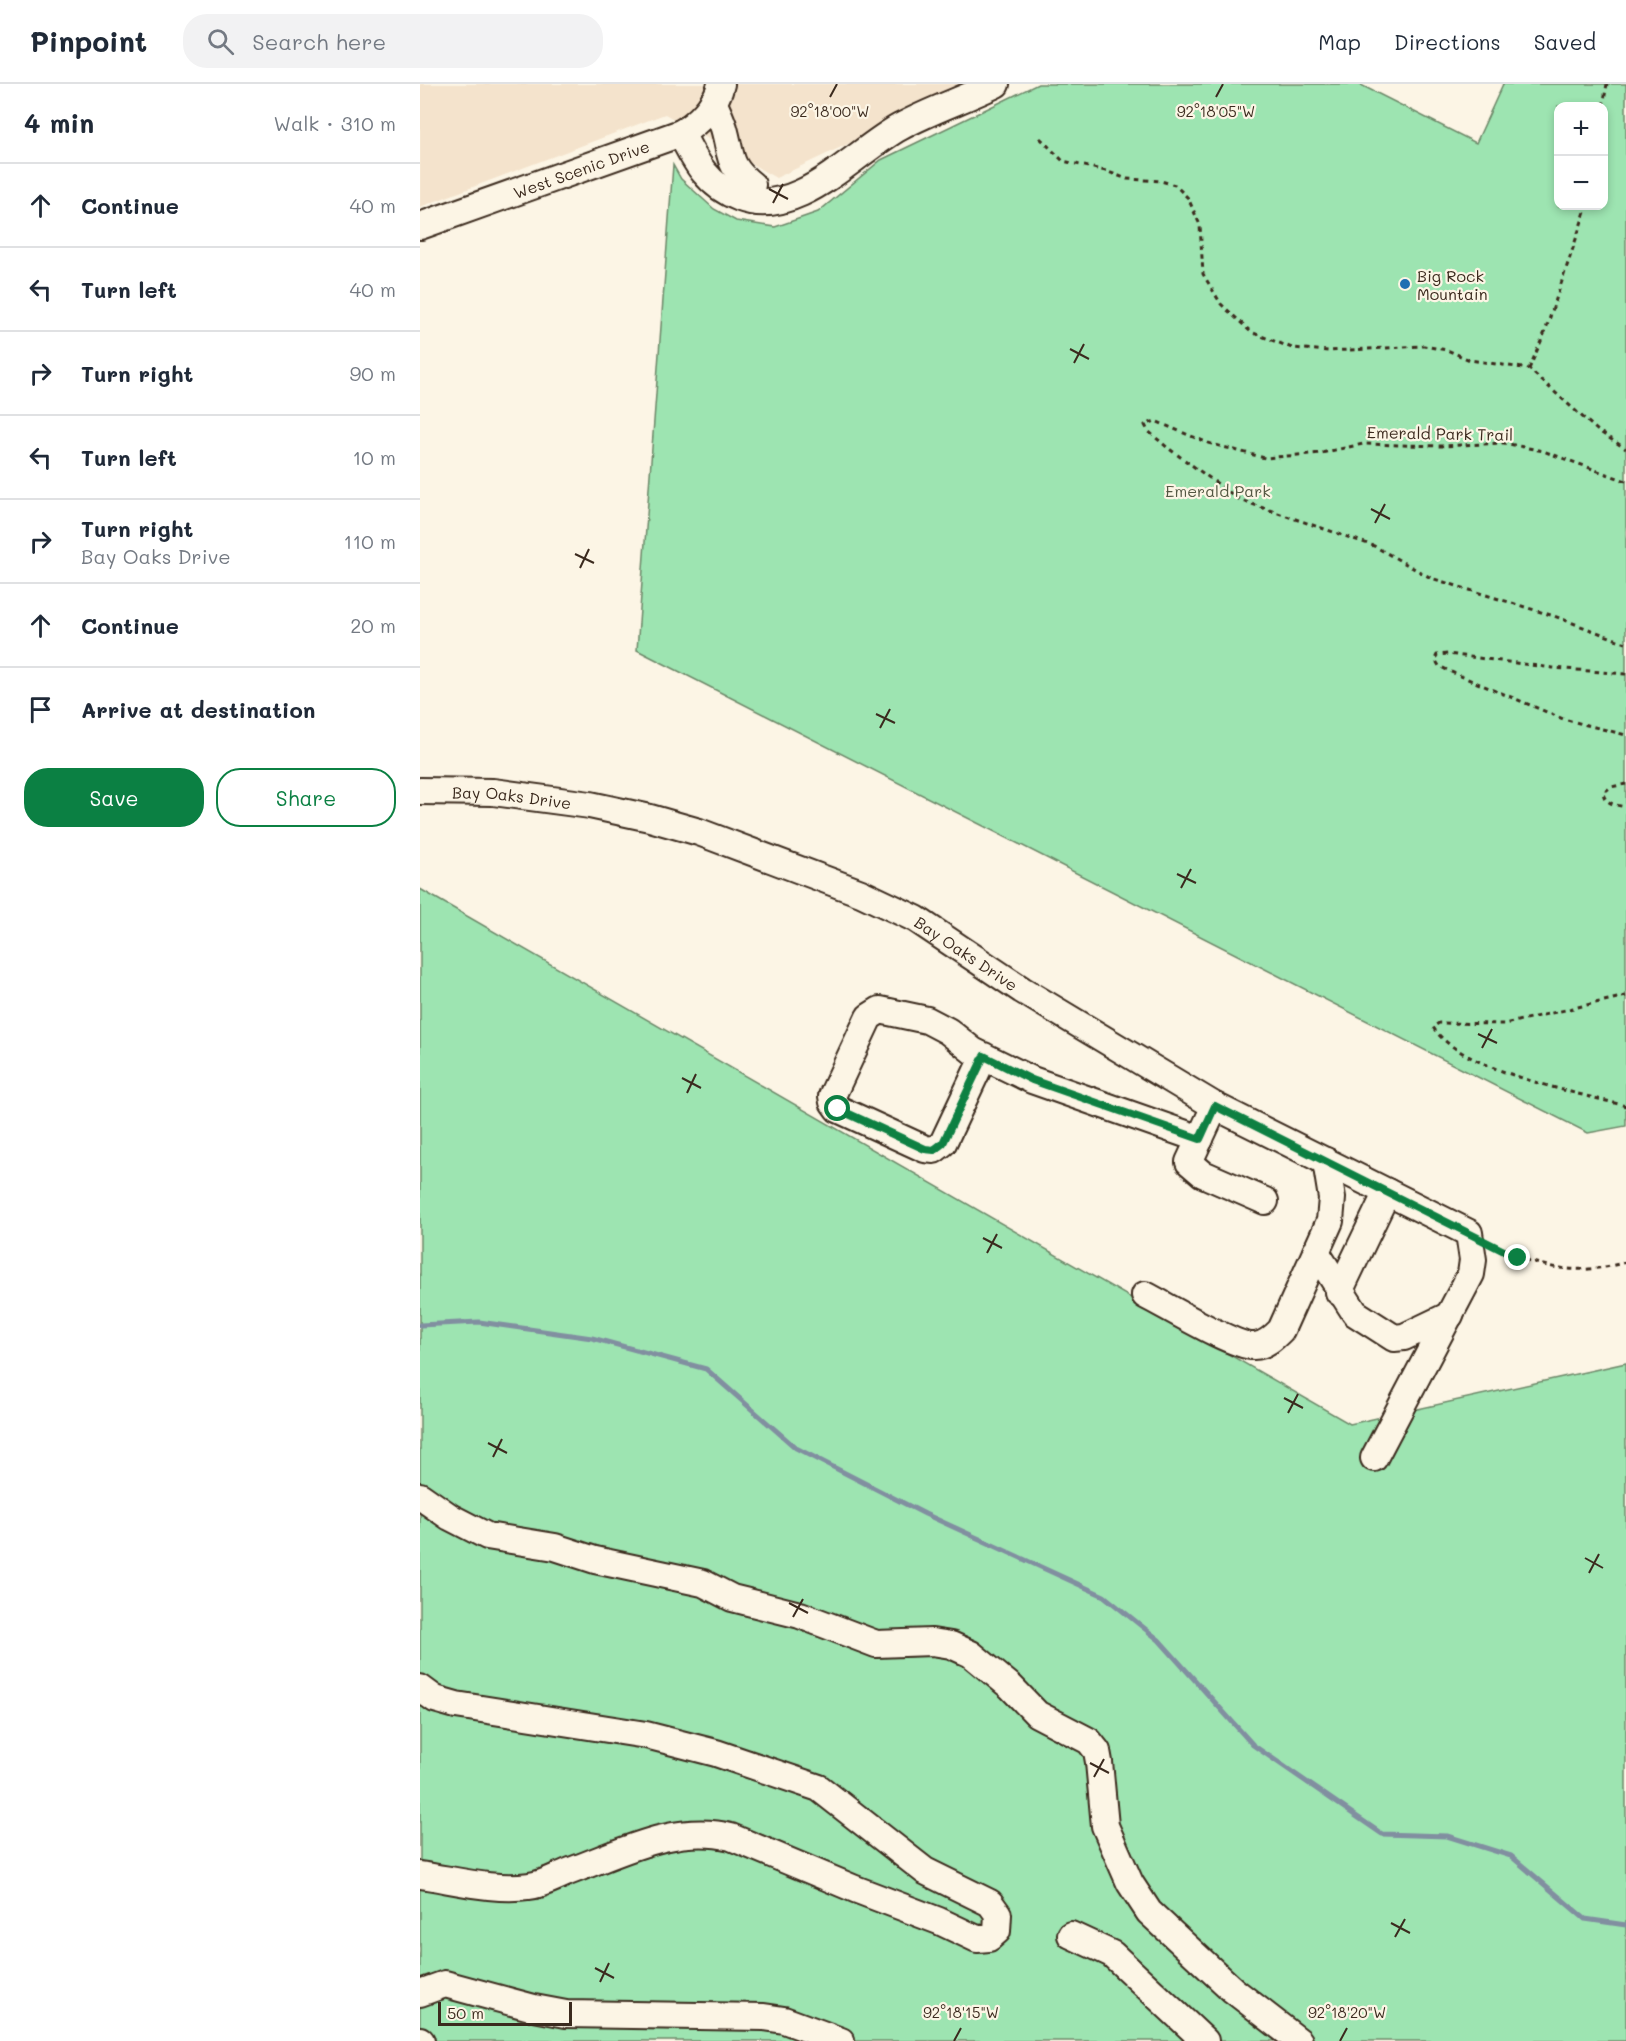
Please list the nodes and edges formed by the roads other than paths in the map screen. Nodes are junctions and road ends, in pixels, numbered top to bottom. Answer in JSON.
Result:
{"nodes":[{"id":1,"x":996,"y":84,"type":"edge"},
{"id":2,"x":717,"y":93,"type":"edge"},
{"id":3,"x":681,"y":133,"type":"junction"},
{"id":4,"x":752,"y":185,"type":"dead end"},
{"id":5,"x":420,"y":226,"type":"edge"},
{"id":6,"x":420,"y":791,"type":"edge"},
{"id":7,"x":984,"y":1056,"type":"junction"},
{"id":8,"x":1215,"y":1106,"type":"junction"},
{"id":9,"x":1200,"y":1139,"type":"junction"},
{"id":10,"x":1326,"y":1161,"type":"junction"},
{"id":11,"x":1387,"y":1192,"type":"junction"},
{"id":12,"x":1265,"y":1201,"type":"dead end"},
{"id":13,"x":1316,"y":1252,"type":"junction"},
{"id":14,"x":1339,"y":1292,"type":"junction"},
{"id":15,"x":1145,"y":1295,"type":"dead end"},
{"id":16,"x":1450,"y":1315,"type":"junction"},
{"id":17,"x":1374,"y":1458,"type":"dead end"},
{"id":18,"x":420,"y":1496,"type":"edge"},
{"id":19,"x":420,"y":1688,"type":"edge"},
{"id":20,"x":420,"y":1875,"type":"edge"},
{"id":21,"x":1071,"y":1935,"type":"dead end"},
{"id":22,"x":420,"y":1993,"type":"edge"},
{"id":23,"x":841,"y":2041,"type":"edge"},
{"id":24,"x":1205,"y":2041,"type":"edge"},
{"id":25,"x":1299,"y":2041,"type":"edge"}],
"edges":[{"from":1,"to":3,"type":"street"},
{"from":2,"to":3,"type":"street","name":"West Scenic Drive"},
{"from":2,"to":4,"type":"street"},
{"from":3,"to":5,"type":"street","name":"West Scenic Drive"},
{"from":6,"to":8,"type":"street","name":"Bay Oaks Drive"},
{"from":7,"to":7,"type":"street"},
{"from":7,"to":9,"type":"street"},
{"from":8,"to":9,"type":"street"},
{"from":8,"to":10,"type":"street","name":"Bay Oaks Drive"},
{"from":9,"to":12,"type":"street"},
{"from":10,"to":11,"type":"street","name":"Bay Oaks Drive"},
{"from":10,"to":13,"type":"street"},
{"from":11,"to":14,"type":"street"},
{"from":11,"to":16,"type":"street","name":"Bay Oaks Drive"},
{"from":13,"to":14,"type":"street"},
{"from":13,"to":15,"type":"street"},
{"from":14,"to":16,"type":"street"},
{"from":16,"to":17,"type":"street"},
{"from":18,"to":25,"type":"street"},
{"from":19,"to":20,"type":"street"},
{"from":21,"to":24,"type":"street"},
{"from":22,"to":23,"type":"street"}]}
